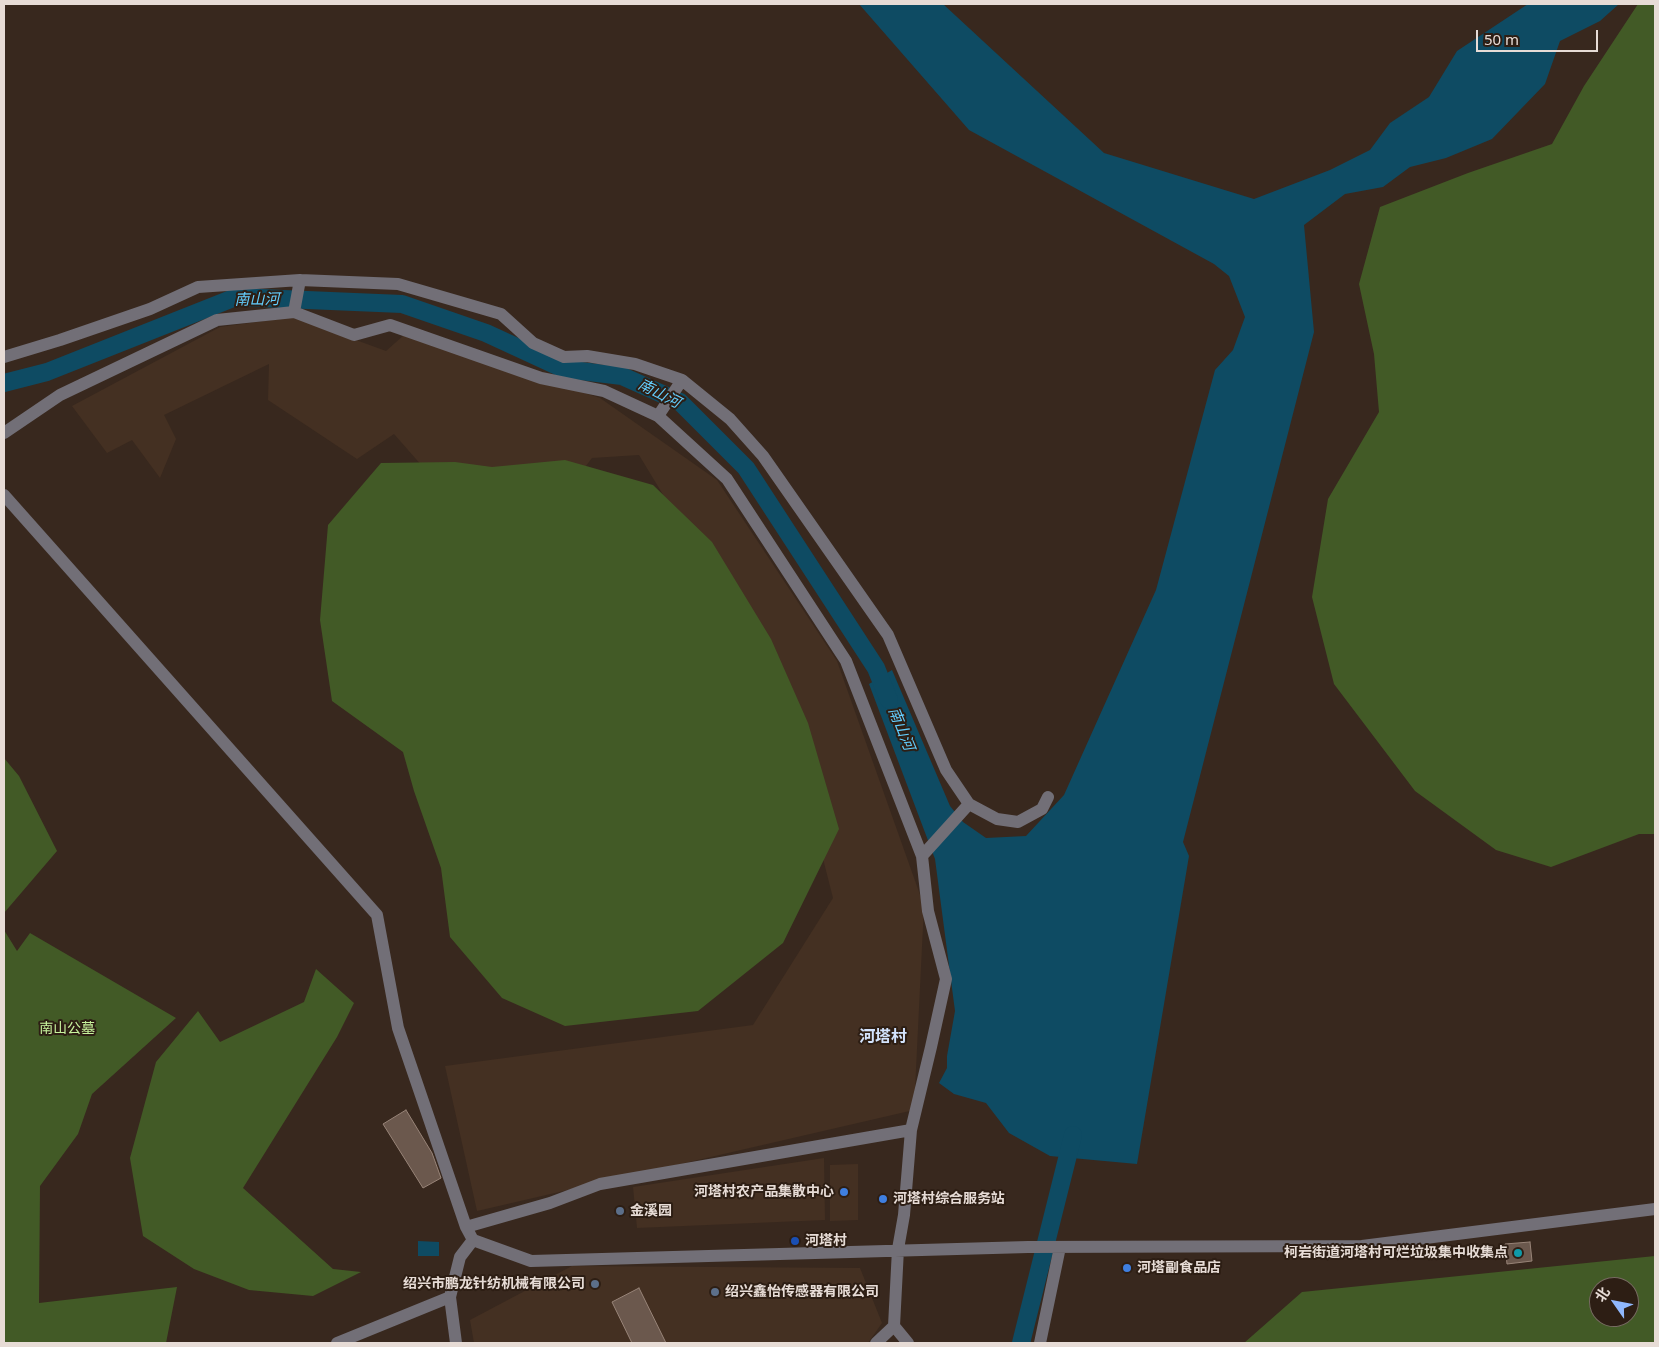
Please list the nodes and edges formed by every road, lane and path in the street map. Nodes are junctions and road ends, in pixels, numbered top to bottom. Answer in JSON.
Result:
{"nodes":[{"id":1,"x":300,"y":280,"type":"junction"},
{"id":2,"x":294,"y":312,"type":"junction"},
{"id":3,"x":4,"y":356,"type":"edge"},
{"id":4,"x":682,"y":380,"type":"junction"},
{"id":5,"x":658,"y":416,"type":"junction"},
{"id":6,"x":4,"y":433,"type":"edge"},
{"id":7,"x":4,"y":495,"type":"edge"},
{"id":8,"x":1048,"y":797,"type":"dead end"},
{"id":9,"x":969,"y":804,"type":"junction"},
{"id":10,"x":922,"y":856,"type":"junction"},
{"id":11,"x":911,"y":1130,"type":"junction"},
{"id":12,"x":1655,"y":1208,"type":"edge"},
{"id":13,"x":466,"y":1227,"type":"junction"},
{"id":14,"x":473,"y":1240,"type":"junction"},
{"id":15,"x":1058,"y":1247,"type":"junction"},
{"id":16,"x":898,"y":1249,"type":"junction"},
{"id":17,"x":450,"y":1297,"type":"junction"},
{"id":18,"x":894,"y":1326,"type":"junction"},
{"id":19,"x":337,"y":1343,"type":"edge"},
{"id":20,"x":456,"y":1343,"type":"edge"},
{"id":21,"x":876,"y":1343,"type":"edge"},
{"id":22,"x":908,"y":1343,"type":"edge"},
{"id":23,"x":1040,"y":1343,"type":"edge"}],
"edges":[{"from":1,"to":2,"type":"street"},
{"from":1,"to":3,"type":"street"},
{"from":1,"to":4,"type":"street"},
{"from":2,"to":5,"type":"street"},
{"from":2,"to":6,"type":"street"},
{"from":4,"to":5,"type":"street"},
{"from":4,"to":9,"type":"street"},
{"from":5,"to":10,"type":"street"},
{"from":7,"to":13,"type":"street"},
{"from":8,"to":9,"type":"street"},
{"from":9,"to":10,"type":"street"},
{"from":10,"to":11,"type":"street"},
{"from":11,"to":13,"type":"street"},
{"from":11,"to":16,"type":"street"},
{"from":12,"to":15,"type":"street"},
{"from":13,"to":14,"type":"street"},
{"from":14,"to":16,"type":"street"},
{"from":14,"to":17,"type":"street"},
{"from":15,"to":16,"type":"street"},
{"from":15,"to":23,"type":"street"},
{"from":16,"to":18,"type":"street"},
{"from":17,"to":19,"type":"street"},
{"from":17,"to":20,"type":"street"},
{"from":18,"to":21,"type":"street"},
{"from":18,"to":22,"type":"street"}]}
